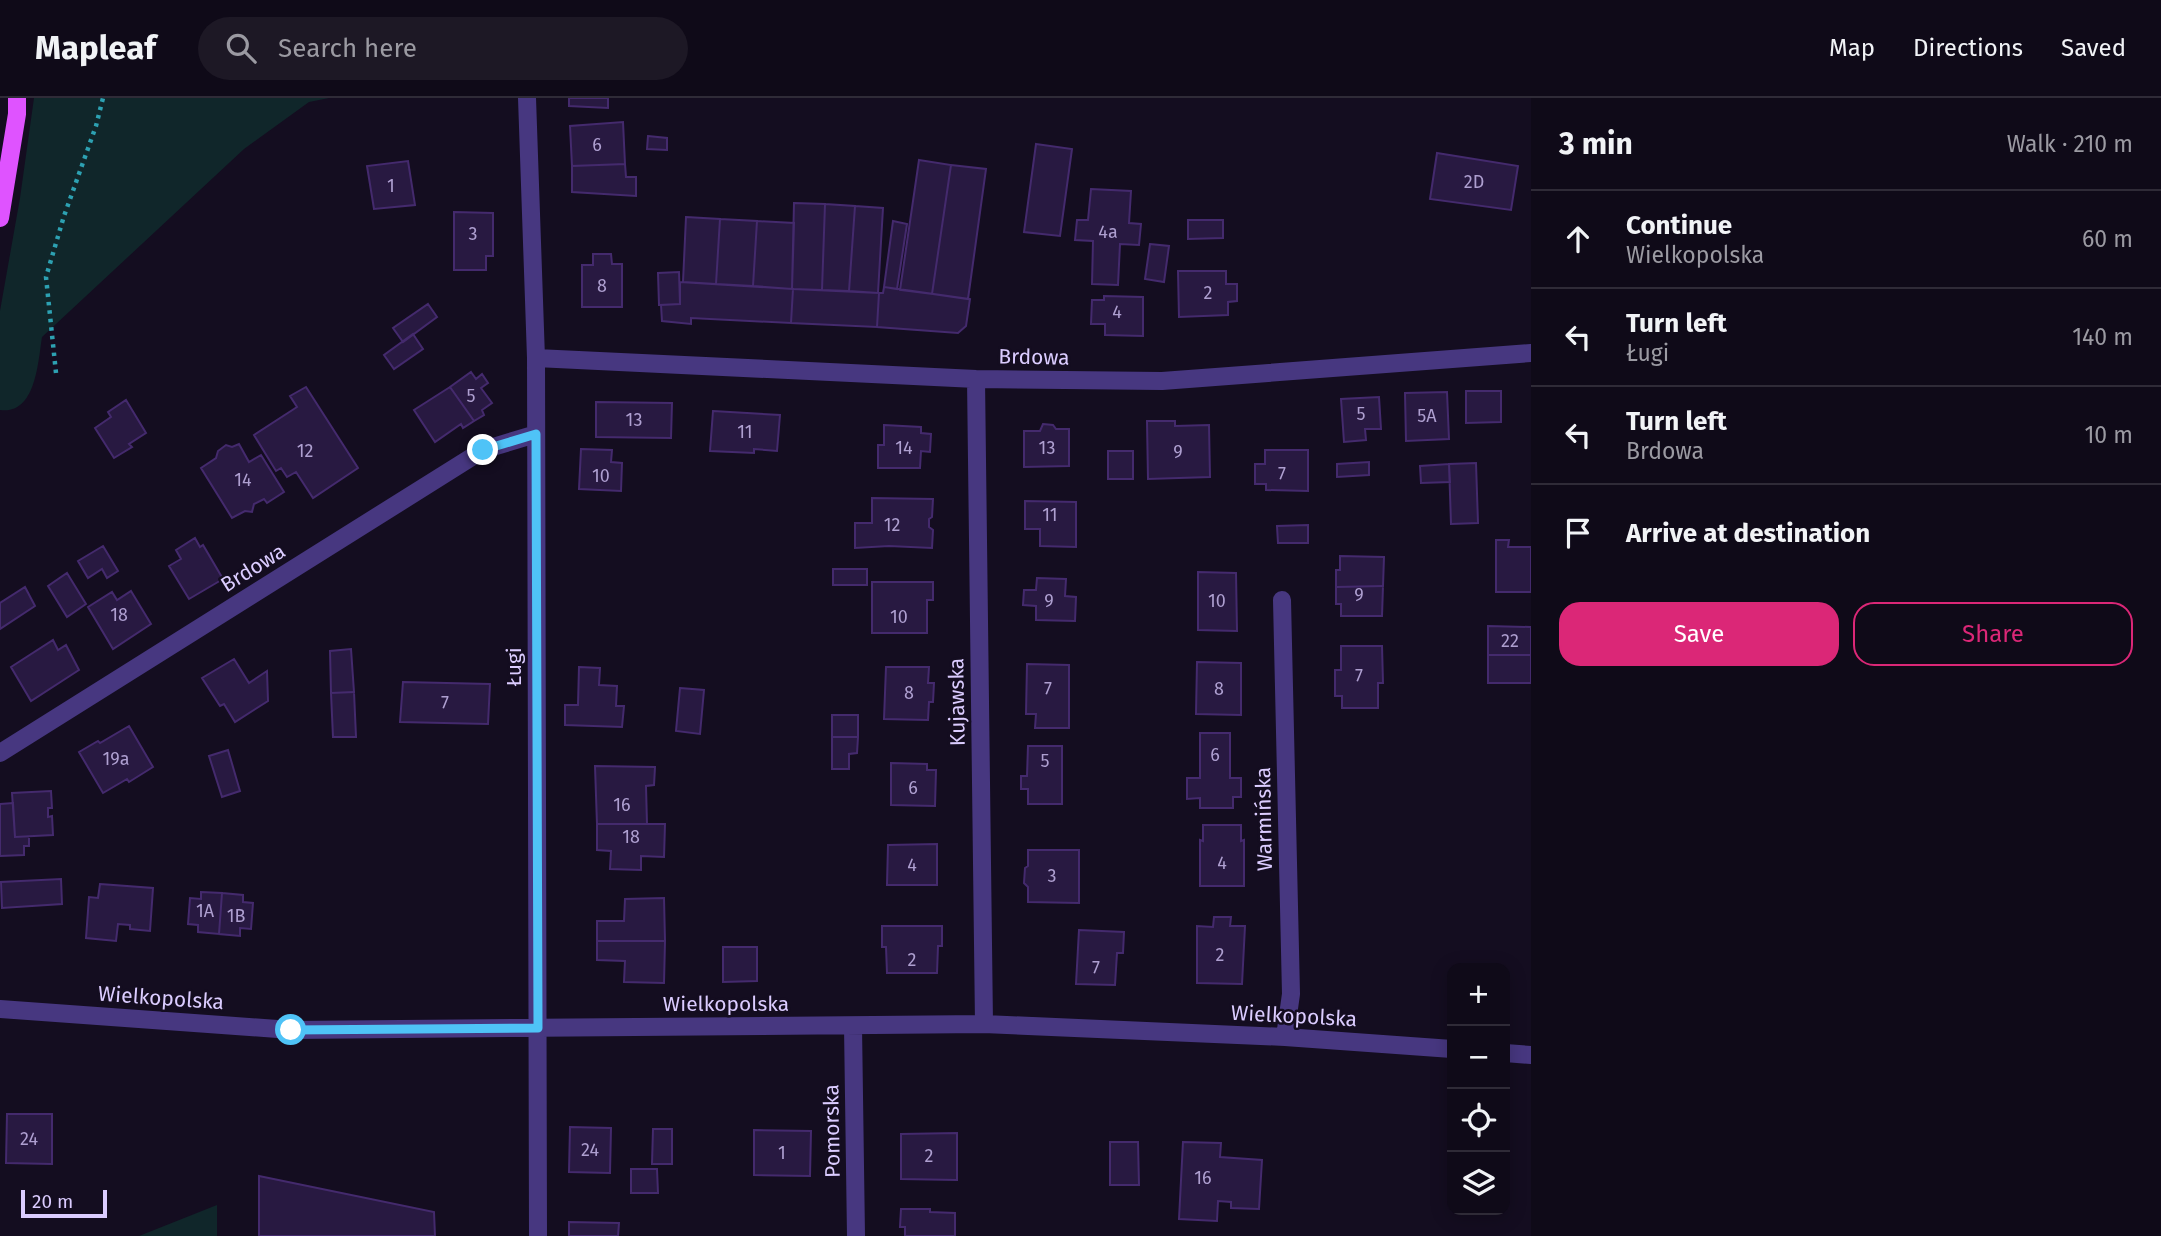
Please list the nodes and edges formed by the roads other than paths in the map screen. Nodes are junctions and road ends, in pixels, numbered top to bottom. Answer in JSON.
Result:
{"nodes":[{"id":1,"x":17,"y":98,"type":"edge"},
{"id":2,"x":527,"y":98,"type":"edge"},
{"id":3,"x":0,"y":218,"type":"edge"},
{"id":4,"x":1531,"y":353,"type":"edge"},
{"id":5,"x":536,"y":358,"type":"junction"},
{"id":6,"x":976,"y":379,"type":"junction"},
{"id":7,"x":536,"y":434,"type":"junction"},
{"id":8,"x":1282,"y":600,"type":"dead end"},
{"id":9,"x":0,"y":753,"type":"edge"},
{"id":10,"x":0,"y":1009,"type":"edge"},
{"id":11,"x":984,"y":1024,"type":"junction"},
{"id":12,"x":853,"y":1026,"type":"junction"},
{"id":13,"x":538,"y":1028,"type":"junction"},
{"id":14,"x":1286,"y":1037,"type":"junction"},
{"id":15,"x":1447,"y":1049,"type":"edge"},
{"id":16,"x":1510,"y":1053,"type":"edge"},
{"id":17,"x":1531,"y":1055,"type":"edge"},
{"id":18,"x":538,"y":1236,"type":"edge"},
{"id":19,"x":856,"y":1236,"type":"edge"}],
"edges":[{"from":1,"to":3,"type":"main road"},
{"from":2,"to":5,"type":"street","name":"Ługi"},
{"from":4,"to":6,"type":"street","name":"Brdowa"},
{"from":5,"to":6,"type":"street","name":"Brdowa"},
{"from":5,"to":7,"type":"street","name":"Ługi"},
{"from":6,"to":11,"type":"street","name":"Kujawska"},
{"from":7,"to":9,"type":"street","name":"Brdowa"},
{"from":7,"to":13,"type":"street","name":"Ługi"},
{"from":8,"to":14,"type":"street","name":"Warmińska"},
{"from":10,"to":13,"type":"street","name":"Wielkopolska"},
{"from":11,"to":12,"type":"street","name":"Wielkopolska"},
{"from":11,"to":14,"type":"street","name":"Wielkopolska"},
{"from":12,"to":13,"type":"street","name":"Wielkopolska"},
{"from":12,"to":19,"type":"street","name":"Pomorska"},
{"from":13,"to":18,"type":"street","name":"Ługi"},
{"from":14,"to":15,"type":"street","name":"Wielkopolska"},
{"from":16,"to":17,"type":"street"}]}
